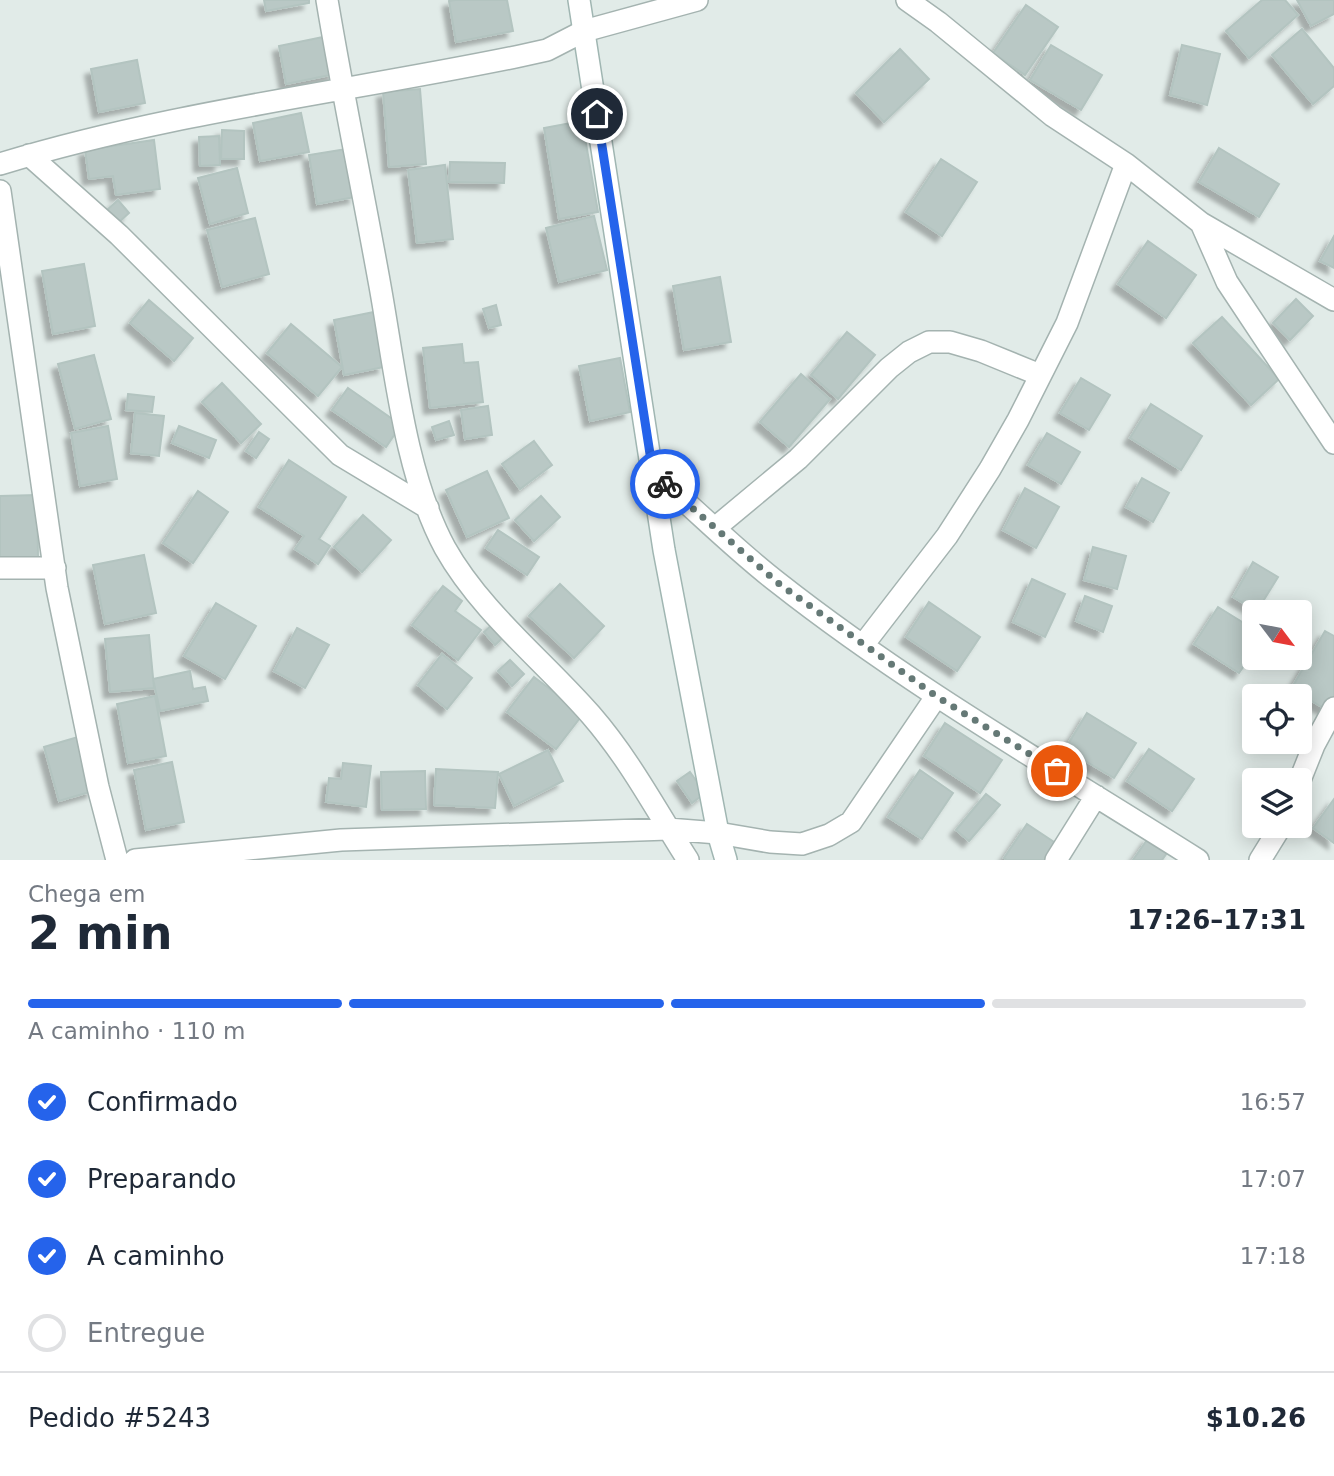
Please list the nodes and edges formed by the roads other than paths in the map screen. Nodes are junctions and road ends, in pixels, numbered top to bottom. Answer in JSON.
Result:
{"nodes":[{"id":1,"x":327,"y":0,"type":"edge"},
{"id":2,"x":579,"y":0,"type":"edge"},
{"id":3,"x":697,"y":0,"type":"edge"},
{"id":4,"x":907,"y":0,"type":"edge"},
{"id":5,"x":584,"y":31,"type":"junction"},
{"id":6,"x":341,"y":89,"type":"junction"},
{"id":7,"x":29,"y":155,"type":"junction"},
{"id":8,"x":0,"y":164,"type":"edge"},
{"id":9,"x":1126,"y":164,"type":"junction"},
{"id":10,"x":0,"y":191,"type":"edge"},
{"id":11,"x":1201,"y":223,"type":"junction"},
{"id":12,"x":1334,"y":300,"type":"edge"},
{"id":13,"x":1040,"y":375,"type":"junction"},
{"id":14,"x":1334,"y":443,"type":"edge"},
{"id":15,"x":653,"y":473,"type":"junction"},
{"id":16,"x":428,"y":508,"type":"junction"},
{"id":17,"x":715,"y":528,"type":"junction"},
{"id":18,"x":0,"y":568,"type":"edge"},
{"id":19,"x":55,"y":568,"type":"junction"},
{"id":20,"x":863,"y":645,"type":"junction"},
{"id":21,"x":936,"y":696,"type":"junction"},
{"id":22,"x":1334,"y":708,"type":"edge"},
{"id":23,"x":1305,"y":768,"type":"edge"},
{"id":24,"x":1096,"y":796,"type":"junction"},
{"id":25,"x":668,"y":829,"type":"junction"},
{"id":26,"x":718,"y":833,"type":"junction"},
{"id":27,"x":1274,"y":838,"type":"edge"},
{"id":28,"x":117,"y":860,"type":"edge"},
{"id":29,"x":135,"y":860,"type":"edge"},
{"id":30,"x":688,"y":860,"type":"edge"},
{"id":31,"x":726,"y":860,"type":"edge"},
{"id":32,"x":1056,"y":860,"type":"edge"},
{"id":33,"x":1198,"y":860,"type":"edge"},
{"id":34,"x":1260,"y":860,"type":"edge"}],
"edges":[{"from":1,"to":6,"type":"street"},
{"from":2,"to":5,"type":"street"},
{"from":3,"to":5,"type":"street"},
{"from":4,"to":9,"type":"street"},
{"from":5,"to":6,"type":"street"},
{"from":5,"to":15,"type":"street"},
{"from":6,"to":7,"type":"street"},
{"from":6,"to":16,"type":"street"},
{"from":7,"to":8,"type":"street"},
{"from":7,"to":16,"type":"street"},
{"from":9,"to":11,"type":"street"},
{"from":9,"to":13,"type":"street"},
{"from":10,"to":19,"type":"street"},
{"from":11,"to":12,"type":"street"},
{"from":11,"to":14,"type":"street"},
{"from":13,"to":17,"type":"street"},
{"from":13,"to":20,"type":"street"},
{"from":15,"to":17,"type":"street"},
{"from":15,"to":26,"type":"street"},
{"from":16,"to":25,"type":"street"},
{"from":17,"to":20,"type":"street"},
{"from":18,"to":19,"type":"street"},
{"from":19,"to":28,"type":"street"},
{"from":20,"to":21,"type":"street"},
{"from":21,"to":24,"type":"street"},
{"from":21,"to":26,"type":"street"},
{"from":22,"to":23,"type":"street"},
{"from":24,"to":32,"type":"street"},
{"from":24,"to":33,"type":"street"},
{"from":25,"to":26,"type":"street"},
{"from":25,"to":29,"type":"street"},
{"from":25,"to":30,"type":"street"},
{"from":26,"to":31,"type":"street"},
{"from":27,"to":34,"type":"street"}]}
